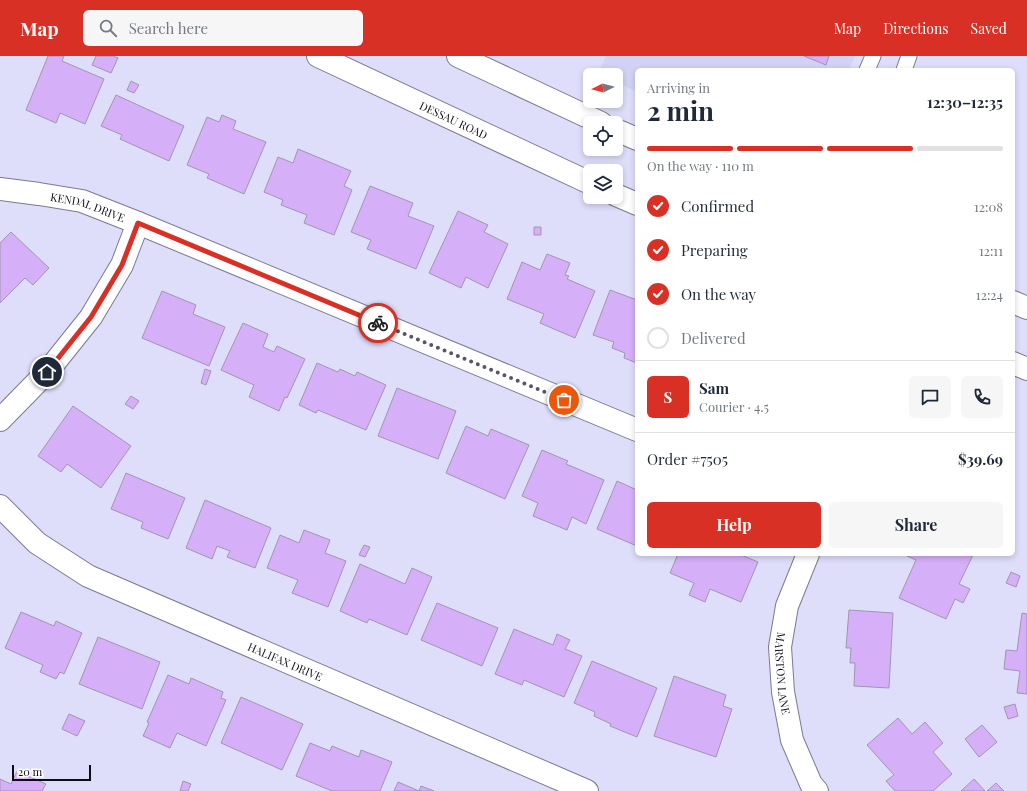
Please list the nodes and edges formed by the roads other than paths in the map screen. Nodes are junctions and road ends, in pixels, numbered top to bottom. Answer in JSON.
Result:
{"nodes":[{"id":1,"x":318,"y":56,"type":"edge"},
{"id":2,"x":458,"y":56,"type":"edge"},
{"id":3,"x":872,"y":56,"type":"edge"},
{"id":4,"x":909,"y":56,"type":"edge"},
{"id":5,"x":868,"y":68,"type":"edge"},
{"id":6,"x":905,"y":68,"type":"edge"},
{"id":7,"x":586,"y":116,"type":"edge"},
{"id":8,"x":623,"y":133,"type":"edge"},
{"id":9,"x":635,"y":138,"type":"edge"},
{"id":10,"x":583,"y":180,"type":"edge"},
{"id":11,"x":0,"y":190,"type":"edge"},
{"id":12,"x":623,"y":198,"type":"edge"},
{"id":13,"x":635,"y":203,"type":"edge"},
{"id":14,"x":138,"y":223,"type":"junction"},
{"id":15,"x":1015,"y":303,"type":"edge"},
{"id":16,"x":1027,"y":308,"type":"edge"},
{"id":17,"x":1015,"y":364,"type":"edge"},
{"id":18,"x":1027,"y":369,"type":"edge"},
{"id":19,"x":0,"y":420,"type":"edge"},
{"id":20,"x":635,"y":429,"type":"edge"},
{"id":21,"x":0,"y":506,"type":"edge"},
{"id":22,"x":807,"y":556,"type":"edge"},
{"id":23,"x":808,"y":789,"type":"edge"},
{"id":24,"x":587,"y":791,"type":"edge"}],
"edges":[{"from":1,"to":10,"type":"street","name":"DESSAU ROAD"},
{"from":2,"to":7,"type":"street"},
{"from":3,"to":5,"type":"lane"},
{"from":4,"to":6,"type":"lane"},
{"from":8,"to":9,"type":"street"},
{"from":11,"to":14,"type":"street","name":"KENDAL DRIVE"},
{"from":12,"to":13,"type":"street"},
{"from":14,"to":19,"type":"street"},
{"from":14,"to":20,"type":"street","name":"KENDAL DRIVE"},
{"from":15,"to":16,"type":"street"},
{"from":17,"to":18,"type":"street"},
{"from":21,"to":24,"type":"street","name":"HALIFAX DRIVE"},
{"from":22,"to":23,"type":"street","name":"MARSTON LANE"}]}
